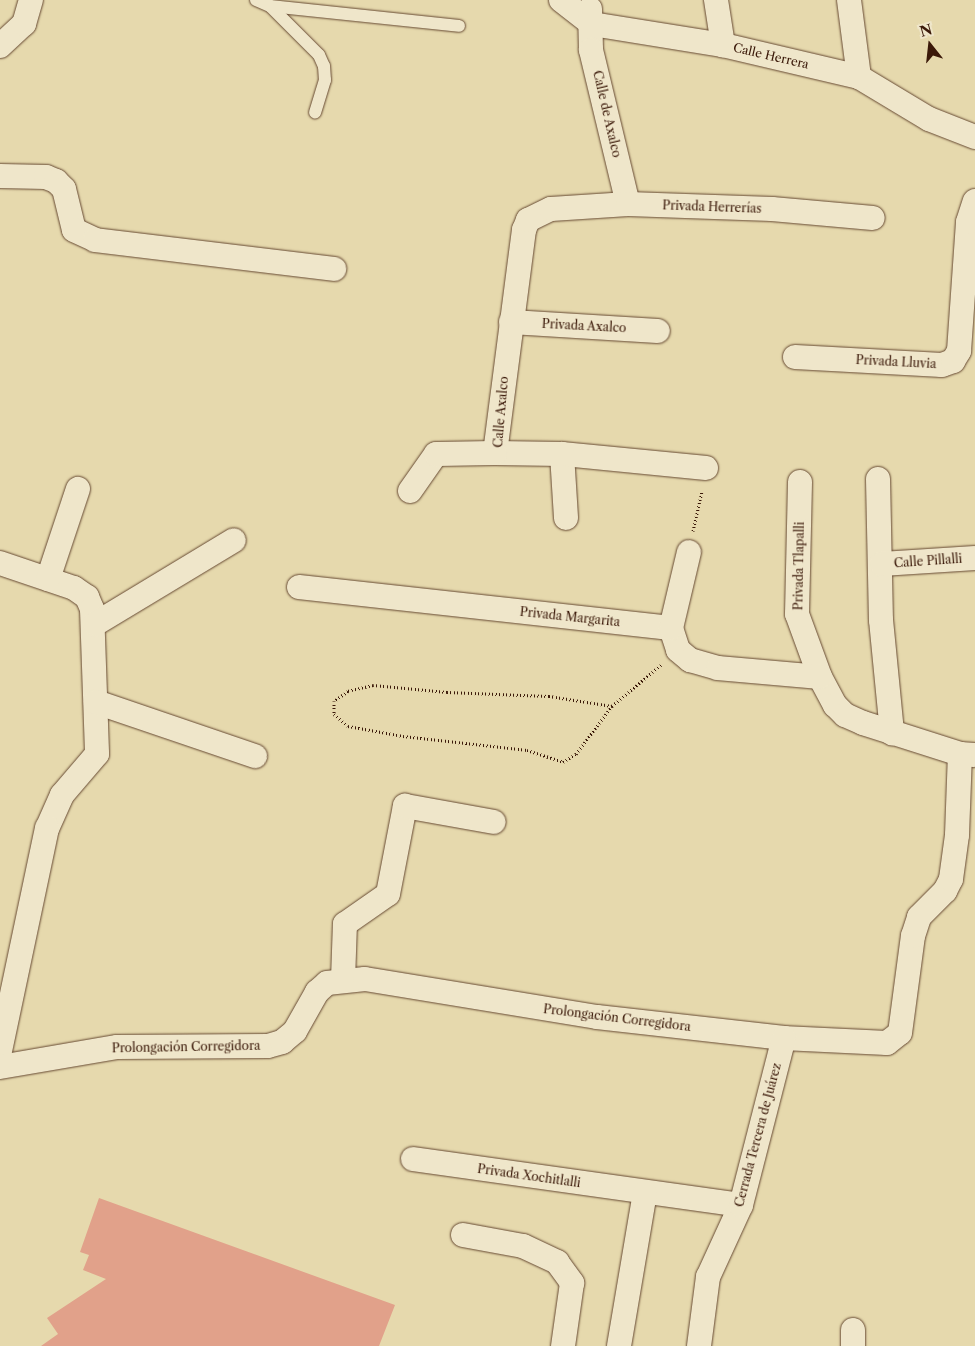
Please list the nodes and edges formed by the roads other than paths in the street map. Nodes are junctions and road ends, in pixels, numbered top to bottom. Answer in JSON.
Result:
{"nodes":[{"id":1,"x":31,"y":0,"type":"edge"},
{"id":2,"x":256,"y":0,"type":"edge"},
{"id":3,"x":561,"y":0,"type":"edge"},
{"id":4,"x":588,"y":0,"type":"edge"},
{"id":5,"x":716,"y":0,"type":"edge"},
{"id":6,"x":848,"y":0,"type":"edge"},
{"id":7,"x":270,"y":6,"type":"junction"},
{"id":8,"x":592,"y":24,"type":"junction"},
{"id":9,"x":459,"y":26,"type":"dead end"},
{"id":10,"x":723,"y":45,"type":"junction"},
{"id":11,"x":0,"y":46,"type":"edge"},
{"id":12,"x":859,"y":77,"type":"junction"},
{"id":13,"x":315,"y":112,"type":"dead end"},
{"id":14,"x":975,"y":137,"type":"edge"},
{"id":15,"x":0,"y":176,"type":"edge"},
{"id":16,"x":975,"y":201,"type":"edge"},
{"id":17,"x":628,"y":204,"type":"junction"},
{"id":18,"x":551,"y":209,"type":"joint"},
{"id":19,"x":873,"y":218,"type":"dead end"},
{"id":20,"x":334,"y":268,"type":"dead end"},
{"id":21,"x":511,"y":322,"type":"junction"},
{"id":22,"x":658,"y":331,"type":"dead end"},
{"id":23,"x":795,"y":357,"type":"dead end"},
{"id":24,"x":495,"y":453,"type":"junction"},
{"id":25,"x":562,"y":454,"type":"junction"},
{"id":26,"x":706,"y":468,"type":"road end"},
{"id":27,"x":878,"y":479,"type":"dead end"},
{"id":28,"x":800,"y":482,"type":"dead end"},
{"id":29,"x":78,"y":489,"type":"dead end"},
{"id":30,"x":410,"y":491,"type":"dead end"},
{"id":31,"x":566,"y":518,"type":"dead end"},
{"id":32,"x":234,"y":540,"type":"dead end"},
{"id":33,"x":689,"y":552,"type":"road end"},
{"id":34,"x":975,"y":558,"type":"edge"},
{"id":35,"x":0,"y":563,"type":"edge"},
{"id":36,"x":882,"y":564,"type":"junction"},
{"id":37,"x":48,"y":579,"type":"junction"},
{"id":38,"x":299,"y":587,"type":"dead end"},
{"id":39,"x":95,"y":624,"type":"junction"},
{"id":40,"x":674,"y":639,"type":"junction"},
{"id":41,"x":820,"y":677,"type":"junction"},
{"id":42,"x":96,"y":702,"type":"junction"},
{"id":43,"x":892,"y":733,"type":"junction"},
{"id":44,"x":967,"y":754,"type":"edge"},
{"id":45,"x":255,"y":756,"type":"dead end"},
{"id":46,"x":494,"y":822,"type":"dead end"},
{"id":47,"x":966,"y":833,"type":"edge"},
{"id":48,"x":343,"y":980,"type":"junction"},
{"id":49,"x":784,"y":1038,"type":"junction"},
{"id":50,"x":0,"y":1050,"type":"edge"},
{"id":51,"x":0,"y":1067,"type":"edge"},
{"id":52,"x":413,"y":1158,"type":"dead end"},
{"id":53,"x":645,"y":1193,"type":"junction"},
{"id":54,"x":741,"y":1205,"type":"junction"},
{"id":55,"x":463,"y":1235,"type":"dead end"},
{"id":56,"x":563,"y":1346,"type":"edge"},
{"id":57,"x":619,"y":1346,"type":"edge"},
{"id":58,"x":699,"y":1346,"type":"edge"}],
"edges":[{"from":1,"to":11,"type":"street"},
{"from":2,"to":7,"type":"lane"},
{"from":3,"to":8,"type":"street","name":"Calle Herrera"},
{"from":4,"to":8,"type":"street","name":"Calle de Axalco"},
{"from":5,"to":10,"type":"street"},
{"from":6,"to":12,"type":"street"},
{"from":7,"to":9,"type":"lane"},
{"from":7,"to":13,"type":"lane"},
{"from":8,"to":10,"type":"street","name":"Calle Herrera"},
{"from":8,"to":17,"type":"street","name":"Calle de Axalco"},
{"from":10,"to":12,"type":"street","name":"Calle Herrera"},
{"from":12,"to":14,"type":"street","name":"Calle Herrera"},
{"from":15,"to":20,"type":"street"},
{"from":16,"to":23,"type":"street","name":"Privada Lluvia"},
{"from":17,"to":18,"type":"street","name":"Privada Herrerías"},
{"from":17,"to":19,"type":"street","name":"Privada Herrerías"},
{"from":18,"to":21,"type":"street","name":"Calle Axalco"},
{"from":21,"to":22,"type":"street","name":"Privada Axalco"},
{"from":21,"to":24,"type":"street","name":"Calle Axalco"},
{"from":24,"to":25,"type":"street","name":"Calle Axalco"},
{"from":24,"to":30,"type":"street"},
{"from":25,"to":26,"type":"street","name":"Calle Axalco"},
{"from":25,"to":31,"type":"street"},
{"from":27,"to":36,"type":"street"},
{"from":28,"to":41,"type":"street","name":"Privada Tlapalli"},
{"from":29,"to":37,"type":"street"},
{"from":32,"to":39,"type":"street"},
{"from":33,"to":40,"type":"street"},
{"from":34,"to":36,"type":"street","name":"Calle Pillalli"},
{"from":35,"to":37,"type":"street"},
{"from":36,"to":43,"type":"street"},
{"from":37,"to":39,"type":"street"},
{"from":38,"to":40,"type":"street","name":"Privada Margarita"},
{"from":39,"to":42,"type":"street"},
{"from":40,"to":41,"type":"street","name":"Privada Margarita"},
{"from":41,"to":43,"type":"street","name":"Prolongación Corregidora"},
{"from":42,"to":45,"type":"street"},
{"from":42,"to":50,"type":"street"},
{"from":43,"to":44,"type":"street","name":"Prolongación Corregidora"},
{"from":44,"to":47,"type":"street","name":"Prolongación Corregidora"},
{"from":46,"to":48,"type":"street"},
{"from":47,"to":49,"type":"street","name":"Prolongación Corregidora"},
{"from":48,"to":49,"type":"street","name":"Prolongación Corregidora"},
{"from":48,"to":51,"type":"street","name":"Prolongación Corregidora"},
{"from":49,"to":54,"type":"street","name":"Cerrada Tercera de Juárez"},
{"from":52,"to":53,"type":"street","name":"Privada Xochitlalli"},
{"from":53,"to":54,"type":"street","name":"Privada Xochitlalli"},
{"from":53,"to":57,"type":"street"},
{"from":54,"to":58,"type":"street","name":"Cerrada Tercera de Juárez"},
{"from":55,"to":56,"type":"street"}]}
